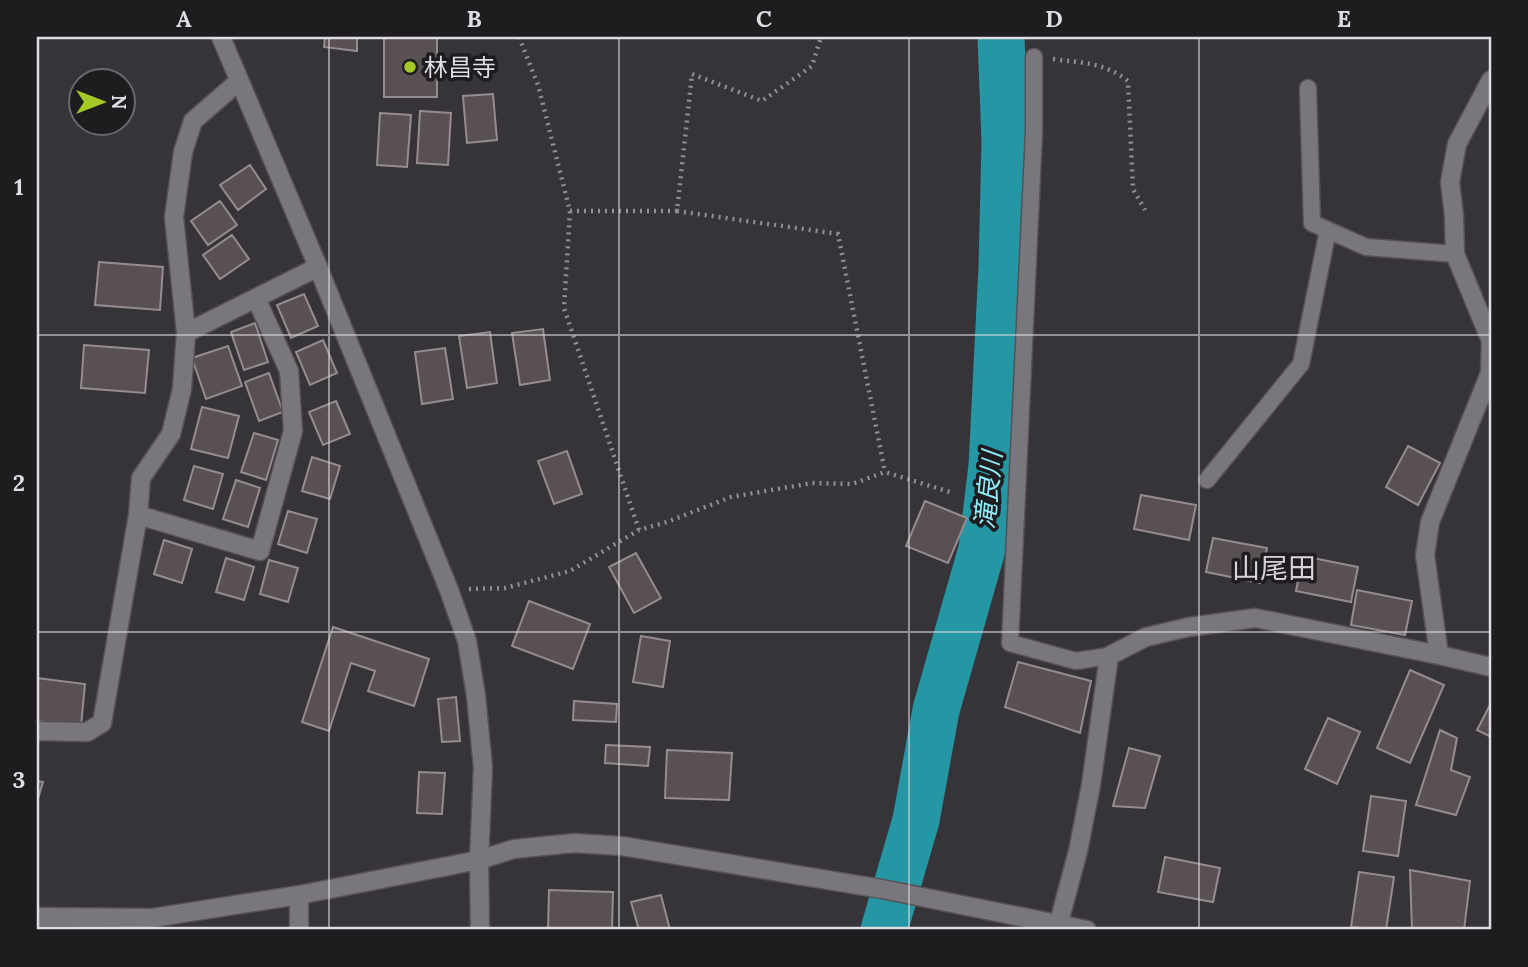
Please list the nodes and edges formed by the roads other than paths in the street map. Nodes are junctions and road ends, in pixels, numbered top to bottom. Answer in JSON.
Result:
{"nodes":[{"id":1,"x":220,"y":37,"type":"edge"},
{"id":2,"x":1034,"y":57,"type":"road end"},
{"id":3,"x":1491,"y":80,"type":"edge"},
{"id":4,"x":238,"y":82,"type":"junction"},
{"id":5,"x":1308,"y":88,"type":"dead end"},
{"id":6,"x":1328,"y":230,"type":"junction"},
{"id":7,"x":1455,"y":254,"type":"junction"},
{"id":8,"x":318,"y":267,"type":"junction"},
{"id":9,"x":256,"y":298,"type":"junction"},
{"id":10,"x":187,"y":333,"type":"junction"},
{"id":11,"x":1208,"y":480,"type":"dead end"},
{"id":12,"x":138,"y":515,"type":"junction"},
{"id":13,"x":1438,"y":655,"type":"junction"},
{"id":14,"x":1109,"y":656,"type":"junction"},
{"id":15,"x":1491,"y":667,"type":"edge"},
{"id":16,"x":37,"y":731,"type":"edge"},
{"id":17,"x":479,"y":860,"type":"junction"},
{"id":18,"x":299,"y":895,"type":"junction"},
{"id":19,"x":37,"y":917,"type":"edge"},
{"id":20,"x":98,"y":924,"type":"edge"},
{"id":21,"x":1058,"y":926,"type":"junction"},
{"id":22,"x":299,"y":930,"type":"edge"},
{"id":23,"x":480,"y":930,"type":"edge"},
{"id":24,"x":1087,"y":930,"type":"edge"}],
"edges":[{"from":1,"to":4,"type":"street"},
{"from":2,"to":14,"type":"lane"},
{"from":3,"to":7,"type":"street"},
{"from":4,"to":8,"type":"street"},
{"from":4,"to":10,"type":"street"},
{"from":5,"to":6,"type":"lane"},
{"from":6,"to":7,"type":"lane"},
{"from":6,"to":11,"type":"lane"},
{"from":7,"to":13,"type":"street"},
{"from":8,"to":9,"type":"street"},
{"from":8,"to":17,"type":"street"},
{"from":9,"to":10,"type":"street"},
{"from":9,"to":12,"type":"street"},
{"from":10,"to":12,"type":"street"},
{"from":12,"to":16,"type":"street"},
{"from":13,"to":14,"type":"street"},
{"from":13,"to":15,"type":"street"},
{"from":14,"to":21,"type":"street"},
{"from":17,"to":18,"type":"street"},
{"from":17,"to":21,"type":"street"},
{"from":17,"to":23,"type":"street"},
{"from":18,"to":20,"type":"street"},
{"from":18,"to":22,"type":"street"},
{"from":19,"to":20,"type":"street"},
{"from":21,"to":24,"type":"street"}]}
